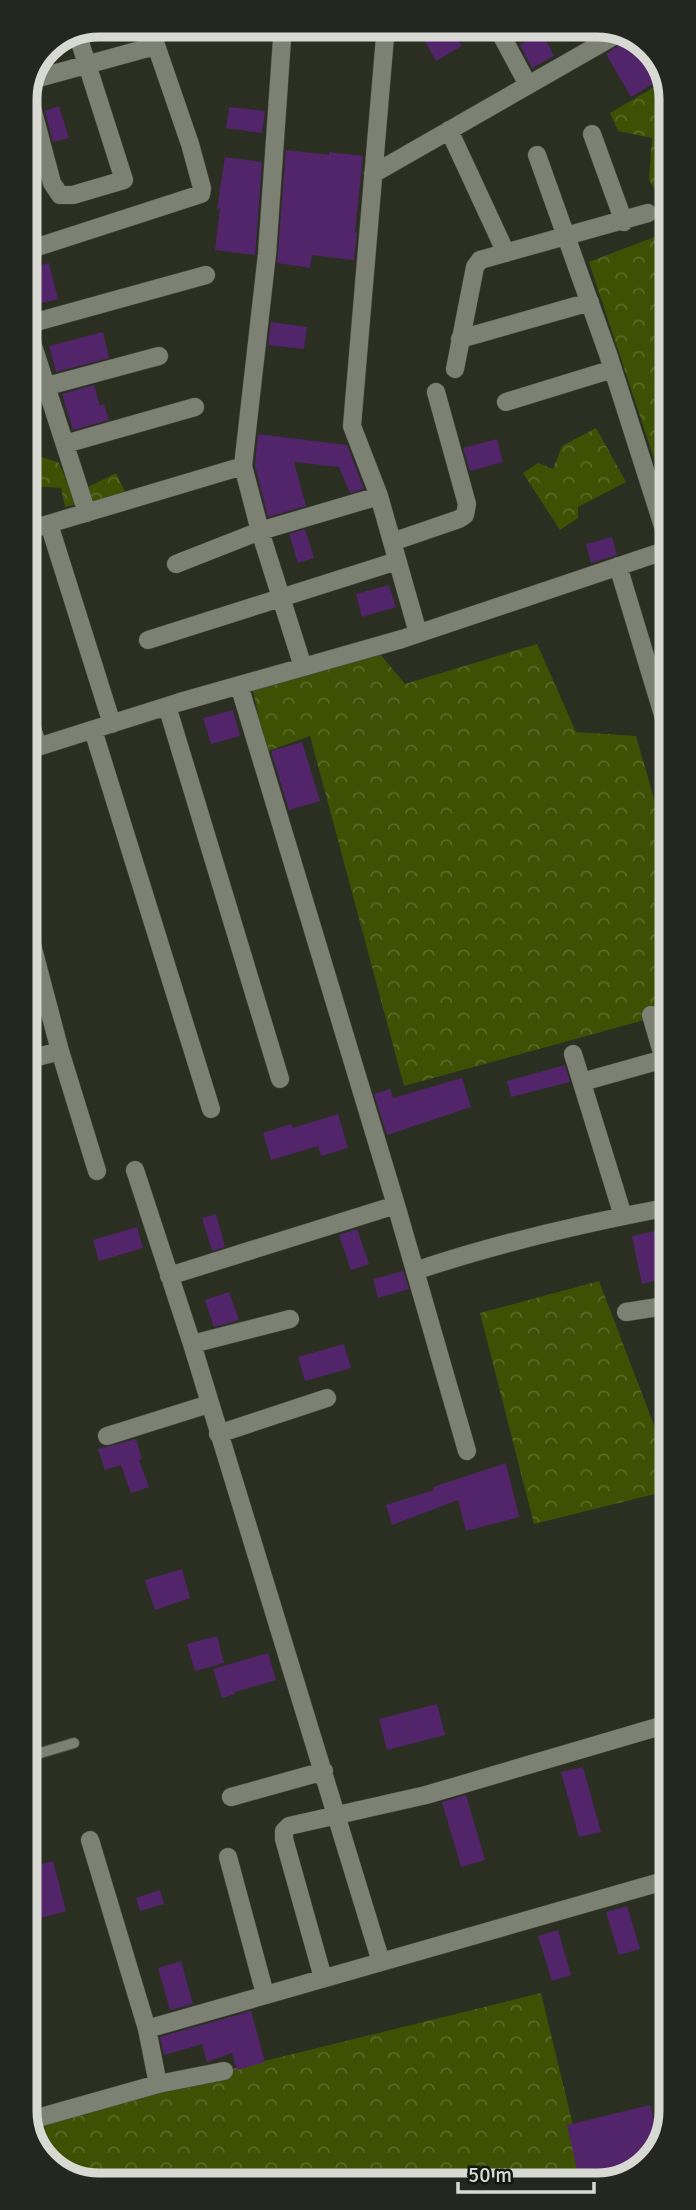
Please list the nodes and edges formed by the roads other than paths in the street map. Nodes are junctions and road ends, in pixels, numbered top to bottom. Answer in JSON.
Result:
{"nodes":[{"id":1,"x":153,"y":37,"type":"edge"},
{"id":2,"x":283,"y":37,"type":"edge"},
{"id":3,"x":385,"y":37,"type":"edge"},
{"id":4,"x":502,"y":37,"type":"edge"},
{"id":5,"x":610,"y":38,"type":"edge"},
{"id":6,"x":79,"y":40,"type":"edge"},
{"id":7,"x":155,"y":46,"type":"junction"},
{"id":8,"x":86,"y":64,"type":"junction"},
{"id":9,"x":40,"y":77,"type":"edge"},
{"id":10,"x":528,"y":85,"type":"junction"},
{"id":11,"x":37,"y":127,"type":"edge"},
{"id":12,"x":449,"y":130,"type":"junction"},
{"id":13,"x":592,"y":134,"type":"dead end"},
{"id":14,"x":537,"y":155,"type":"dead end"},
{"id":15,"x":373,"y":174,"type":"junction"},
{"id":16,"x":649,"y":213,"type":"dead end"},
{"id":17,"x":624,"y":222,"type":"junction"},
{"id":18,"x":566,"y":237,"type":"junction"},
{"id":19,"x":37,"y":247,"type":"edge"},
{"id":20,"x":506,"y":253,"type":"junction"},
{"id":21,"x":206,"y":275,"type":"dead end"},
{"id":22,"x":590,"y":302,"type":"junction"},
{"id":23,"x":37,"y":321,"type":"edge"},
{"id":24,"x":460,"y":339,"type":"junction"},
{"id":25,"x":159,"y":356,"type":"dead end"},
{"id":26,"x":37,"y":361,"type":"edge"},
{"id":27,"x":454,"y":369,"type":"dead end"},
{"id":28,"x":613,"y":369,"type":"junction"},
{"id":29,"x":46,"y":388,"type":"junction"},
{"id":30,"x":37,"y":390,"type":"edge"},
{"id":31,"x":436,"y":393,"type":"dead end"},
{"id":32,"x":506,"y":402,"type":"dead end"},
{"id":33,"x":195,"y":407,"type":"dead end"},
{"id":34,"x":65,"y":444,"type":"junction"},
{"id":35,"x":243,"y":466,"type":"junction"},
{"id":36,"x":379,"y":496,"type":"junction"},
{"id":37,"x":87,"y":513,"type":"junction"},
{"id":38,"x":659,"y":513,"type":"edge"},
{"id":39,"x":49,"y":524,"type":"junction"},
{"id":40,"x":37,"y":528,"type":"edge"},
{"id":41,"x":260,"y":531,"type":"junction"},
{"id":42,"x":392,"y":542,"type":"junction"},
{"id":43,"x":659,"y":552,"type":"edge"},
{"id":44,"x":397,"y":561,"type":"junction"},
{"id":45,"x":176,"y":564,"type":"dead end"},
{"id":46,"x":618,"y":566,"type":"junction"},
{"id":47,"x":281,"y":599,"type":"junction"},
{"id":48,"x":418,"y":634,"type":"junction"},
{"id":49,"x":149,"y":640,"type":"dead end"},
{"id":50,"x":303,"y":667,"type":"junction"},
{"id":51,"x":239,"y":685,"type":"junction"},
{"id":52,"x":659,"y":702,"type":"edge"},
{"id":53,"x":167,"y":706,"type":"junction"},
{"id":54,"x":112,"y":724,"type":"junction"},
{"id":55,"x":93,"y":730,"type":"junction"},
{"id":56,"x":37,"y":747,"type":"edge"},
{"id":57,"x":37,"y":964,"type":"edge"},
{"id":58,"x":651,"y":1015,"type":"dead end"},
{"id":59,"x":659,"y":1042,"type":"edge"},
{"id":60,"x":60,"y":1051,"type":"junction"},
{"id":61,"x":573,"y":1054,"type":"dead end"},
{"id":62,"x":37,"y":1057,"type":"edge"},
{"id":63,"x":659,"y":1060,"type":"edge"},
{"id":64,"x":280,"y":1079,"type":"dead end"},
{"id":65,"x":582,"y":1082,"type":"junction"},
{"id":66,"x":211,"y":1109,"type":"dead end"},
{"id":67,"x":135,"y":1170,"type":"dead end"},
{"id":68,"x":97,"y":1171,"type":"dead end"},
{"id":69,"x":396,"y":1205,"type":"junction"},
{"id":70,"x":659,"y":1209,"type":"edge"},
{"id":71,"x":623,"y":1216,"type":"junction"},
{"id":72,"x":415,"y":1271,"type":"junction"},
{"id":73,"x":169,"y":1276,"type":"junction"},
{"id":74,"x":659,"y":1307,"type":"edge"},
{"id":75,"x":626,"y":1312,"type":"dead end"},
{"id":76,"x":290,"y":1319,"type":"dead end"},
{"id":77,"x":191,"y":1343,"type":"junction"},
{"id":78,"x":327,"y":1398,"type":"dead end"},
{"id":79,"x":209,"y":1404,"type":"junction"},
{"id":80,"x":218,"y":1434,"type":"junction"},
{"id":81,"x":107,"y":1436,"type":"dead end"},
{"id":82,"x":467,"y":1451,"type":"dead end"},
{"id":83,"x":659,"y":1727,"type":"edge"},
{"id":84,"x":74,"y":1743,"type":"dead end"},
{"id":85,"x":37,"y":1754,"type":"edge"},
{"id":86,"x":324,"y":1772,"type":"junction"},
{"id":87,"x":231,"y":1797,"type":"dead end"},
{"id":88,"x":337,"y":1814,"type":"junction"},
{"id":89,"x":90,"y":1840,"type":"dead end"},
{"id":90,"x":228,"y":1857,"type":"dead end"},
{"id":91,"x":659,"y":1882,"type":"edge"},
{"id":92,"x":381,"y":1962,"type":"junction"},
{"id":93,"x":323,"y":1978,"type":"junction"},
{"id":94,"x":265,"y":1994,"type":"junction"},
{"id":95,"x":147,"y":2029,"type":"junction"},
{"id":96,"x":224,"y":2071,"type":"dead end"},
{"id":97,"x":158,"y":2084,"type":"junction"},
{"id":98,"x":37,"y":2118,"type":"edge"}],
"edges":[{"from":1,"to":7,"type":"street"},
{"from":2,"to":35,"type":"street"},
{"from":3,"to":15,"type":"street"},
{"from":4,"to":10,"type":"street"},
{"from":5,"to":10,"type":"street"},
{"from":6,"to":8,"type":"street"},
{"from":7,"to":8,"type":"street"},
{"from":7,"to":19,"type":"street"},
{"from":8,"to":9,"type":"street"},
{"from":8,"to":11,"type":"street"},
{"from":10,"to":12,"type":"street"},
{"from":12,"to":15,"type":"street"},
{"from":12,"to":20,"type":"street"},
{"from":13,"to":17,"type":"street"},
{"from":14,"to":18,"type":"street"},
{"from":15,"to":36,"type":"street"},
{"from":16,"to":17,"type":"street"},
{"from":17,"to":18,"type":"street"},
{"from":18,"to":20,"type":"street"},
{"from":18,"to":22,"type":"street"},
{"from":20,"to":24,"type":"street"},
{"from":21,"to":23,"type":"street"},
{"from":22,"to":24,"type":"street"},
{"from":22,"to":28,"type":"street"},
{"from":24,"to":27,"type":"street"},
{"from":25,"to":29,"type":"street"},
{"from":26,"to":29,"type":"street"},
{"from":28,"to":32,"type":"street"},
{"from":28,"to":38,"type":"street"},
{"from":29,"to":30,"type":"street"},
{"from":29,"to":34,"type":"street"},
{"from":31,"to":42,"type":"street"},
{"from":33,"to":34,"type":"street"},
{"from":34,"to":37,"type":"street"},
{"from":35,"to":37,"type":"street"},
{"from":35,"to":41,"type":"street"},
{"from":36,"to":41,"type":"street"},
{"from":36,"to":42,"type":"street"},
{"from":37,"to":39,"type":"street"},
{"from":39,"to":40,"type":"street"},
{"from":39,"to":54,"type":"street"},
{"from":41,"to":45,"type":"street"},
{"from":41,"to":47,"type":"street"},
{"from":42,"to":44,"type":"street"},
{"from":43,"to":46,"type":"street"},
{"from":44,"to":47,"type":"street"},
{"from":44,"to":48,"type":"street"},
{"from":46,"to":48,"type":"street"},
{"from":46,"to":52,"type":"street"},
{"from":47,"to":49,"type":"street"},
{"from":47,"to":50,"type":"street"},
{"from":48,"to":50,"type":"street"},
{"from":50,"to":51,"type":"street"},
{"from":51,"to":53,"type":"street"},
{"from":51,"to":69,"type":"street"},
{"from":53,"to":54,"type":"street"},
{"from":53,"to":64,"type":"street"},
{"from":54,"to":55,"type":"street"},
{"from":55,"to":56,"type":"street"},
{"from":55,"to":66,"type":"street"},
{"from":57,"to":60,"type":"street"},
{"from":58,"to":59,"type":"street"},
{"from":60,"to":62,"type":"street"},
{"from":60,"to":68,"type":"street"},
{"from":61,"to":65,"type":"street"},
{"from":63,"to":65,"type":"street"},
{"from":65,"to":71,"type":"street"},
{"from":67,"to":73,"type":"street"},
{"from":69,"to":72,"type":"street"},
{"from":69,"to":73,"type":"street"},
{"from":70,"to":71,"type":"street"},
{"from":71,"to":72,"type":"street"},
{"from":72,"to":82,"type":"street"},
{"from":73,"to":77,"type":"street"},
{"from":74,"to":75,"type":"street"},
{"from":76,"to":77,"type":"street"},
{"from":77,"to":79,"type":"street"},
{"from":78,"to":80,"type":"street"},
{"from":79,"to":80,"type":"street"},
{"from":79,"to":81,"type":"street"},
{"from":80,"to":86,"type":"street"},
{"from":83,"to":88,"type":"street"},
{"from":84,"to":85,"type":"lane"},
{"from":86,"to":87,"type":"street"},
{"from":86,"to":88,"type":"street"},
{"from":88,"to":92,"type":"street"},
{"from":88,"to":93,"type":"street"},
{"from":89,"to":95,"type":"street"},
{"from":90,"to":94,"type":"street"},
{"from":91,"to":92,"type":"street"},
{"from":92,"to":93,"type":"street"},
{"from":93,"to":94,"type":"street"},
{"from":94,"to":95,"type":"street"},
{"from":95,"to":97,"type":"street"},
{"from":96,"to":97,"type":"street"},
{"from":97,"to":98,"type":"street"}]}
